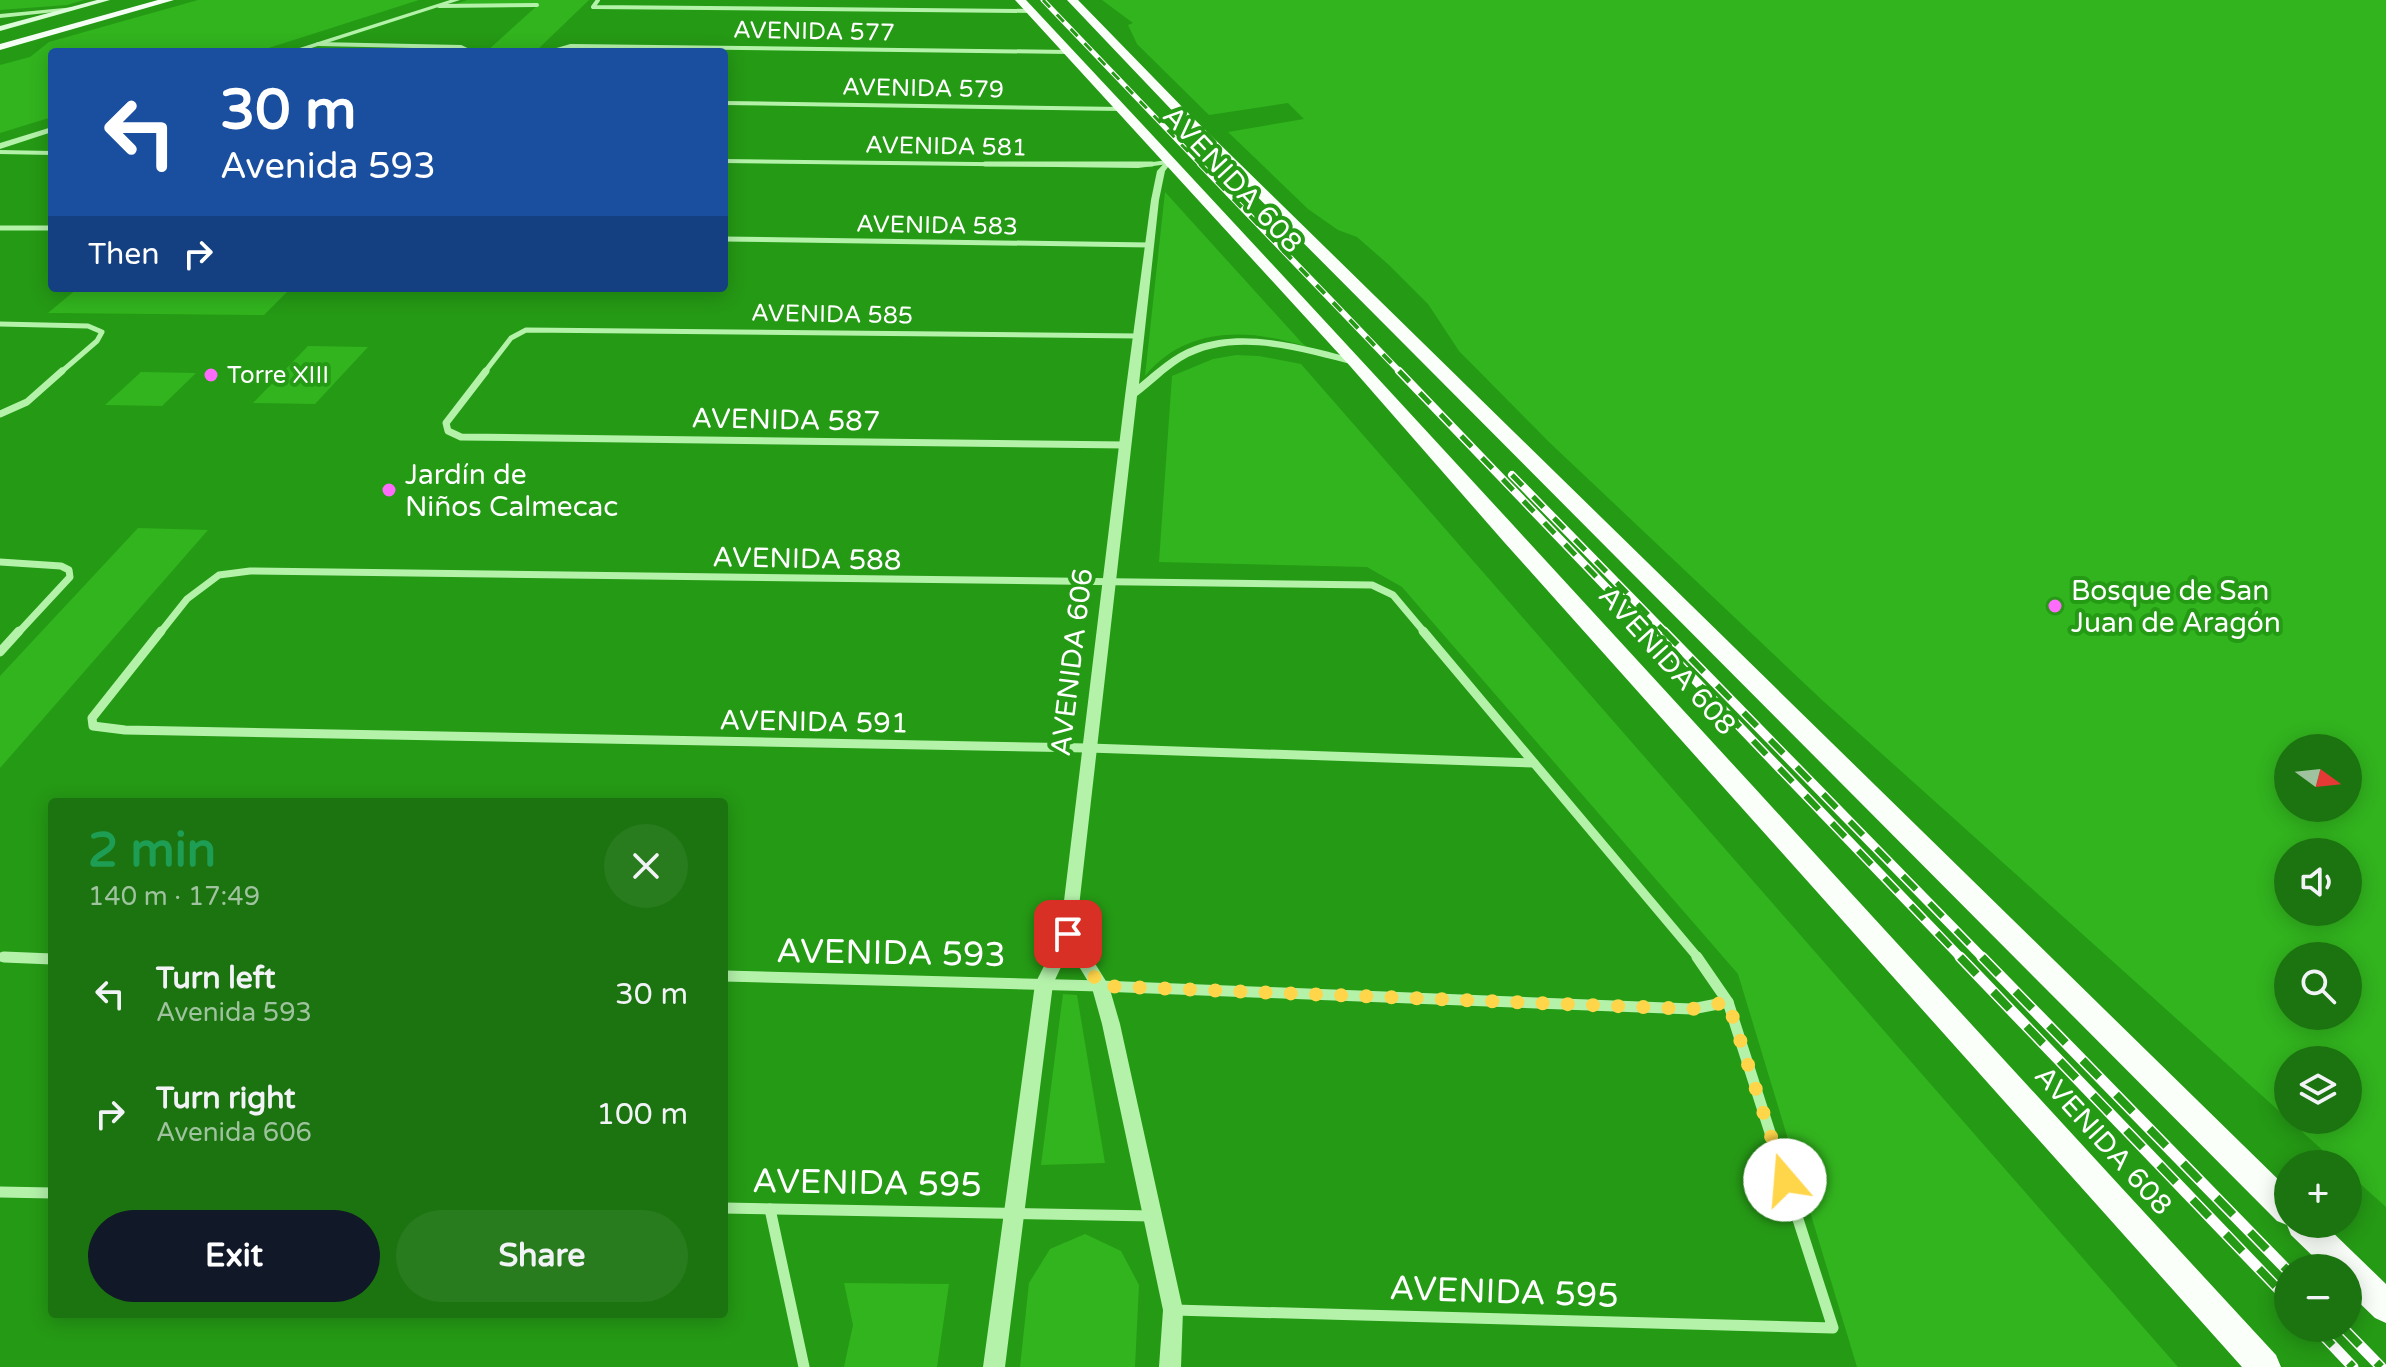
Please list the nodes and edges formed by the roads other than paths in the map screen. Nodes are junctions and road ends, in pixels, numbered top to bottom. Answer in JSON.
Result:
{"nodes":[{"id":1,"x":106,"y":0,"type":"edge"},
{"id":2,"x":140,"y":0,"type":"edge"},
{"id":3,"x":169,"y":0,"type":"edge"},
{"id":4,"x":457,"y":0,"type":"edge"},
{"id":5,"x":598,"y":0,"type":"edge"},
{"id":6,"x":1072,"y":0,"type":"edge"},
{"id":7,"x":537,"y":5,"type":"dead end"},
{"id":8,"x":439,"y":6,"type":"junction"},
{"id":9,"x":1025,"y":6,"type":"edge"},
{"id":10,"x":77,"y":8,"type":"junction"},
{"id":11,"x":0,"y":16,"type":"edge"},
{"id":12,"x":86,"y":23,"type":"junction"},
{"id":13,"x":0,"y":29,"type":"edge"},
{"id":14,"x":55,"y":35,"type":"junction"},
{"id":15,"x":0,"y":39,"type":"edge"},
{"id":16,"x":318,"y":44,"type":"junction"},
{"id":17,"x":304,"y":48,"type":"edge"},
{"id":18,"x":419,"y":48,"type":"edge"},
{"id":19,"x":0,"y":49,"type":"edge"},
{"id":20,"x":728,"y":49,"type":"edge"},
{"id":21,"x":1069,"y":52,"type":"junction"},
{"id":22,"x":0,"y":61,"type":"edge"},
{"id":23,"x":728,"y":103,"type":"edge"},
{"id":24,"x":1122,"y":109,"type":"junction"},
{"id":25,"x":48,"y":131,"type":"edge"},
{"id":26,"x":0,"y":149,"type":"edge"},
{"id":27,"x":48,"y":153,"type":"edge"},
{"id":28,"x":728,"y":161,"type":"edge"},
{"id":29,"x":1168,"y":162,"type":"junction"},
{"id":30,"x":0,"y":228,"type":"edge"},
{"id":31,"x":48,"y":228,"type":"edge"},
{"id":32,"x":728,"y":239,"type":"edge"},
{"id":33,"x":1150,"y":245,"type":"junction"},
{"id":34,"x":0,"y":324,"type":"edge"},
{"id":35,"x":1138,"y":336,"type":"junction"},
{"id":36,"x":1356,"y":362,"type":"junction"},
{"id":37,"x":1130,"y":396,"type":"junction"},
{"id":38,"x":2,"y":414,"type":"edge"},
{"id":39,"x":448,"y":431,"type":"joint"},
{"id":40,"x":1125,"y":445,"type":"junction"},
{"id":41,"x":0,"y":562,"type":"edge"},
{"id":42,"x":1108,"y":584,"type":"junction"},
{"id":43,"x":0,"y":652,"type":"edge"},
{"id":44,"x":93,"y":726,"type":"joint"},
{"id":45,"x":1089,"y":748,"type":"junction"},
{"id":46,"x":1534,"y":763,"type":"junction"},
{"id":47,"x":1068,"y":934,"type":"junction"},
{"id":48,"x":0,"y":957,"type":"edge"},
{"id":49,"x":48,"y":959,"type":"edge"},
{"id":50,"x":728,"y":976,"type":"edge"},
{"id":51,"x":1044,"y":984,"type":"junction"},
{"id":52,"x":1100,"y":986,"type":"junction"},
{"id":53,"x":1728,"y":1002,"type":"junction"},
{"id":54,"x":0,"y":1192,"type":"edge"},
{"id":55,"x":48,"y":1193,"type":"edge"},
{"id":56,"x":2274,"y":1196,"type":"edge"},
{"id":57,"x":728,"y":1208,"type":"edge"},
{"id":58,"x":770,"y":1209,"type":"junction"},
{"id":59,"x":1014,"y":1213,"type":"junction"},
{"id":60,"x":1152,"y":1216,"type":"junction"},
{"id":61,"x":2316,"y":1238,"type":"edge"},
{"id":62,"x":2367,"y":1287,"type":"edge"},
{"id":63,"x":1173,"y":1310,"type":"junction"},
{"id":64,"x":804,"y":1367,"type":"edge"},
{"id":65,"x":994,"y":1367,"type":"edge"},
{"id":66,"x":1170,"y":1367,"type":"edge"},
{"id":67,"x":2264,"y":1367,"type":"edge"}],
"edges":[{"from":1,"to":10,"type":"main road"},
{"from":2,"to":15,"type":"main road"},
{"from":3,"to":12,"type":"main road"},
{"from":4,"to":8,"type":"street"},
{"from":5,"to":9,"type":"street"},
{"from":6,"to":56,"type":"highway","name":"AVENIDA 608"},
{"from":7,"to":8,"type":"street"},
{"from":8,"to":16,"type":"street"},
{"from":9,"to":21,"type":"highway","name":"AVENIDA 608"},
{"from":10,"to":11,"type":"street"},
{"from":10,"to":13,"type":"main road"},
{"from":12,"to":14,"type":"main road"},
{"from":12,"to":19,"type":"main road"},
{"from":14,"to":19,"type":"main road"},
{"from":14,"to":22,"type":"main road"},
{"from":16,"to":17,"type":"street"},
{"from":16,"to":18,"type":"street"},
{"from":20,"to":21,"type":"street","name":"AVENIDA 577"},
{"from":21,"to":24,"type":"highway","name":"AVENIDA 608"},
{"from":23,"to":24,"type":"street","name":"AVENIDA 579"},
{"from":24,"to":29,"type":"highway","name":"AVENIDA 608"},
{"from":25,"to":26,"type":"street"},
{"from":26,"to":27,"type":"street"},
{"from":28,"to":29,"type":"street","name":"AVENIDA 581"},
{"from":29,"to":33,"type":"street","name":"AVENIDA 606"},
{"from":29,"to":36,"type":"highway","name":"AVENIDA 608"},
{"from":30,"to":31,"type":"street"},
{"from":32,"to":33,"type":"street","name":"AVENIDA 583"},
{"from":33,"to":35,"type":"street","name":"AVENIDA 606"},
{"from":34,"to":38,"type":"street"},
{"from":35,"to":37,"type":"street","name":"AVENIDA 606"},
{"from":35,"to":39,"type":"street","name":"AVENIDA 585"},
{"from":36,"to":37,"type":"street"},
{"from":36,"to":67,"type":"highway","name":"AVENIDA 608"},
{"from":37,"to":40,"type":"street","name":"AVENIDA 606"},
{"from":39,"to":40,"type":"street","name":"AVENIDA 587"},
{"from":40,"to":42,"type":"street","name":"AVENIDA 606"},
{"from":41,"to":43,"type":"street"},
{"from":42,"to":44,"type":"street","name":"AVENIDA 588"},
{"from":42,"to":45,"type":"street","name":"AVENIDA 606"},
{"from":42,"to":46,"type":"street","name":"AVENIDA 588"},
{"from":44,"to":45,"type":"street","name":"AVENIDA 591"},
{"from":45,"to":46,"type":"street","name":"AVENIDA 591"},
{"from":45,"to":47,"type":"street","name":"AVENIDA 606"},
{"from":46,"to":53,"type":"street"},
{"from":47,"to":51,"type":"street","name":"AVENIDA 606"},
{"from":47,"to":52,"type":"street"},
{"from":48,"to":49,"type":"street"},
{"from":50,"to":51,"type":"street","name":"AVENIDA 593"},
{"from":51,"to":52,"type":"street","name":"AVENIDA 593"},
{"from":51,"to":59,"type":"street","name":"AVENIDA 606"},
{"from":52,"to":53,"type":"street","name":"AVENIDA 593"},
{"from":52,"to":60,"type":"street"},
{"from":53,"to":63,"type":"street","name":"AVENIDA 595"},
{"from":54,"to":55,"type":"street"},
{"from":57,"to":58,"type":"street","name":"AVENIDA 595"},
{"from":58,"to":59,"type":"street","name":"AVENIDA 595"},
{"from":58,"to":64,"type":"street"},
{"from":59,"to":60,"type":"street","name":"AVENIDA 595"},
{"from":59,"to":65,"type":"street","name":"AVENIDA 606"},
{"from":60,"to":63,"type":"street"},
{"from":61,"to":62,"type":"highway"},
{"from":63,"to":66,"type":"street"}]}
